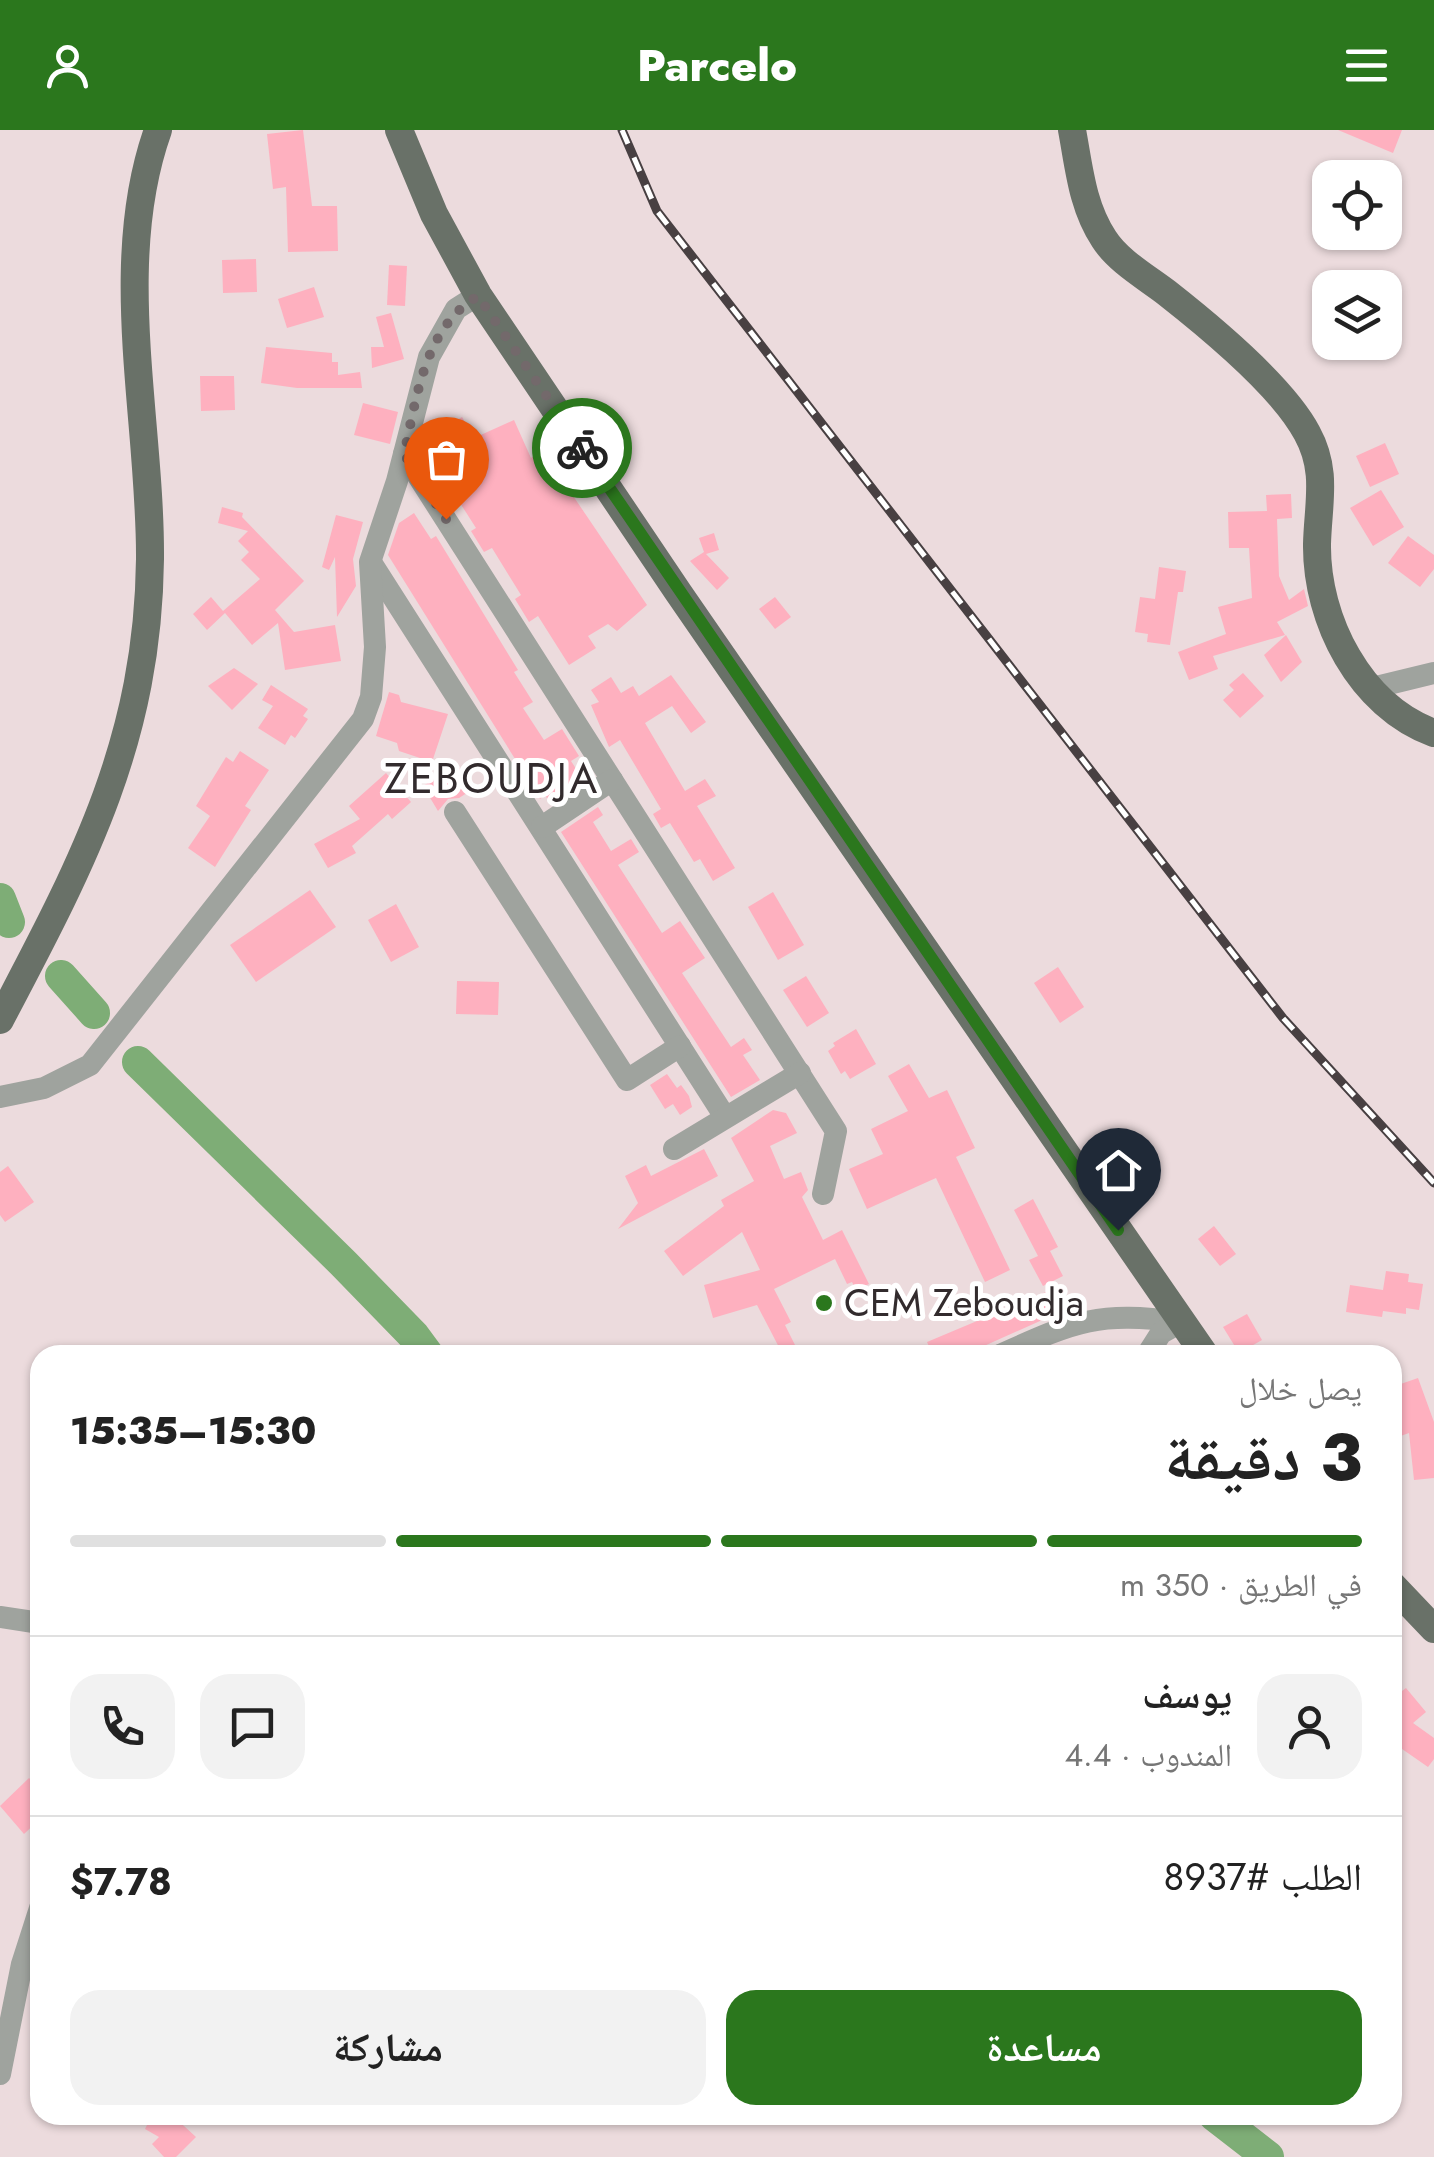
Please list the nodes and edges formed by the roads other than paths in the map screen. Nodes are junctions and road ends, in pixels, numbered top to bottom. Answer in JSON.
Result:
{"nodes":[{"id":1,"x":158,"y":130,"type":"edge"},
{"id":2,"x":402,"y":135,"type":"edge"},
{"id":3,"x":1076,"y":135,"type":"edge"},
{"id":4,"x":478,"y":296,"type":"junction"},
{"id":5,"x":404,"y":454,"type":"junction"},
{"id":6,"x":370,"y":562,"type":"junction"},
{"id":7,"x":1434,"y":673,"type":"edge"},
{"id":8,"x":1368,"y":689,"type":"junction"},
{"id":9,"x":1434,"y":734,"type":"edge"},
{"id":10,"x":612,"y":780,"type":"junction"},
{"id":11,"x":454,"y":812,"type":"dead end"},
{"id":12,"x":542,"y":827,"type":"junction"},
{"id":13,"x":0,"y":1020,"type":"edge"},
{"id":14,"x":680,"y":1046,"type":"junction"},
{"id":15,"x":800,"y":1073,"type":"junction"},
{"id":16,"x":0,"y":1097,"type":"edge"},
{"id":17,"x":725,"y":1117,"type":"junction"},
{"id":18,"x":674,"y":1148,"type":"dead end"},
{"id":19,"x":823,"y":1194,"type":"dead end"},
{"id":20,"x":1181,"y":1322,"type":"junction"},
{"id":21,"x":1022,"y":1345,"type":"edge"},
{"id":22,"x":1154,"y":1345,"type":"edge"},
{"id":23,"x":1198,"y":1345,"type":"edge"},
{"id":24,"x":1402,"y":1595,"type":"edge"},
{"id":25,"x":0,"y":1617,"type":"edge"},
{"id":26,"x":30,"y":1622,"type":"edge"},
{"id":27,"x":1434,"y":1629,"type":"edge"},
{"id":28,"x":30,"y":1939,"type":"edge"},
{"id":29,"x":0,"y":2074,"type":"edge"}],
"edges":[{"from":1,"to":13,"type":"main road"},
{"from":2,"to":4,"type":"main road"},
{"from":3,"to":8,"type":"main road"},
{"from":4,"to":5,"type":"street"},
{"from":4,"to":20,"type":"main road"},
{"from":5,"to":6,"type":"street"},
{"from":5,"to":10,"type":"street"},
{"from":6,"to":12,"type":"street"},
{"from":6,"to":16,"type":"street"},
{"from":7,"to":8,"type":"street"},
{"from":8,"to":9,"type":"main road"},
{"from":10,"to":12,"type":"street"},
{"from":10,"to":15,"type":"street"},
{"from":11,"to":14,"type":"street"},
{"from":12,"to":14,"type":"street"},
{"from":14,"to":17,"type":"street"},
{"from":15,"to":17,"type":"street"},
{"from":15,"to":19,"type":"street"},
{"from":17,"to":18,"type":"street"},
{"from":20,"to":21,"type":"street"},
{"from":20,"to":22,"type":"street"},
{"from":20,"to":23,"type":"main road"},
{"from":24,"to":27,"type":"main road"},
{"from":25,"to":26,"type":"street"},
{"from":28,"to":29,"type":"street"}]}
